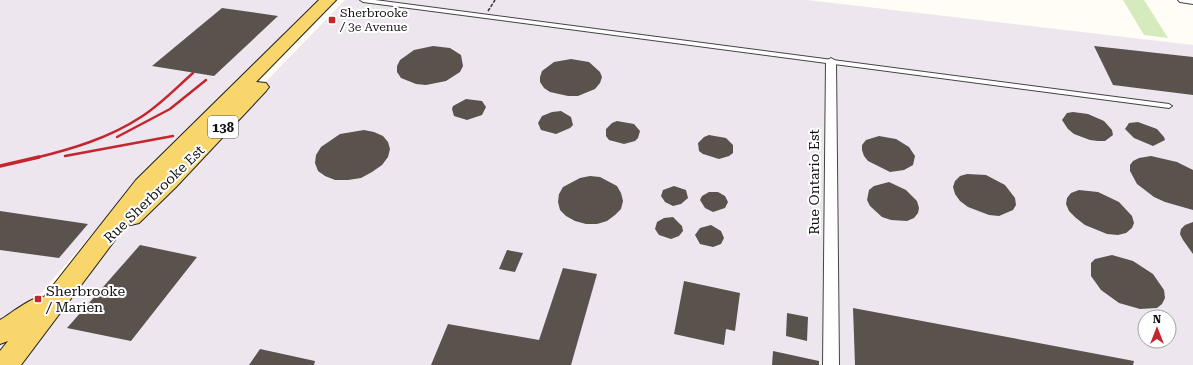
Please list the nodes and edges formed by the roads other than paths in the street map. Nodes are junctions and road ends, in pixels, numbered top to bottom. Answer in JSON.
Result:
{"nodes":[{"id":1,"x":328,"y":0,"type":"edge"},
{"id":2,"x":344,"y":0,"type":"edge"},
{"id":3,"x":363,"y":0,"type":"edge"},
{"id":4,"x":1183,"y":0,"type":"edge"},
{"id":5,"x":1193,"y":1,"type":"edge"},
{"id":6,"x":831,"y":61,"type":"junction"},
{"id":7,"x":1169,"y":106,"type":"dead end"},
{"id":8,"x":97,"y":248,"type":"junction"},
{"id":9,"x":73,"y":278,"type":"junction"},
{"id":10,"x":0,"y":333,"type":"edge"},
{"id":11,"x":5,"y":365,"type":"edge"},
{"id":12,"x":831,"y":365,"type":"edge"}],
"edges":[{"from":1,"to":8,"type":"main road","name":"Rue Sherbrooke Est","number":"138"},
{"from":2,"to":8,"type":"main road","name":"Rue Sherbrooke Est","number":"138"},
{"from":3,"to":6,"type":"lane"},
{"from":4,"to":5,"type":"street"},
{"from":6,"to":7,"type":"lane"},
{"from":6,"to":12,"type":"street","name":"Rue Ontario Est"},
{"from":8,"to":9,"type":"main road","name":"Rue Sherbrooke Est","number":"138"},
{"from":9,"to":10,"type":"main road"},
{"from":9,"to":11,"type":"main road","name":"Rue Sherbrooke Est","number":"138"}]}
